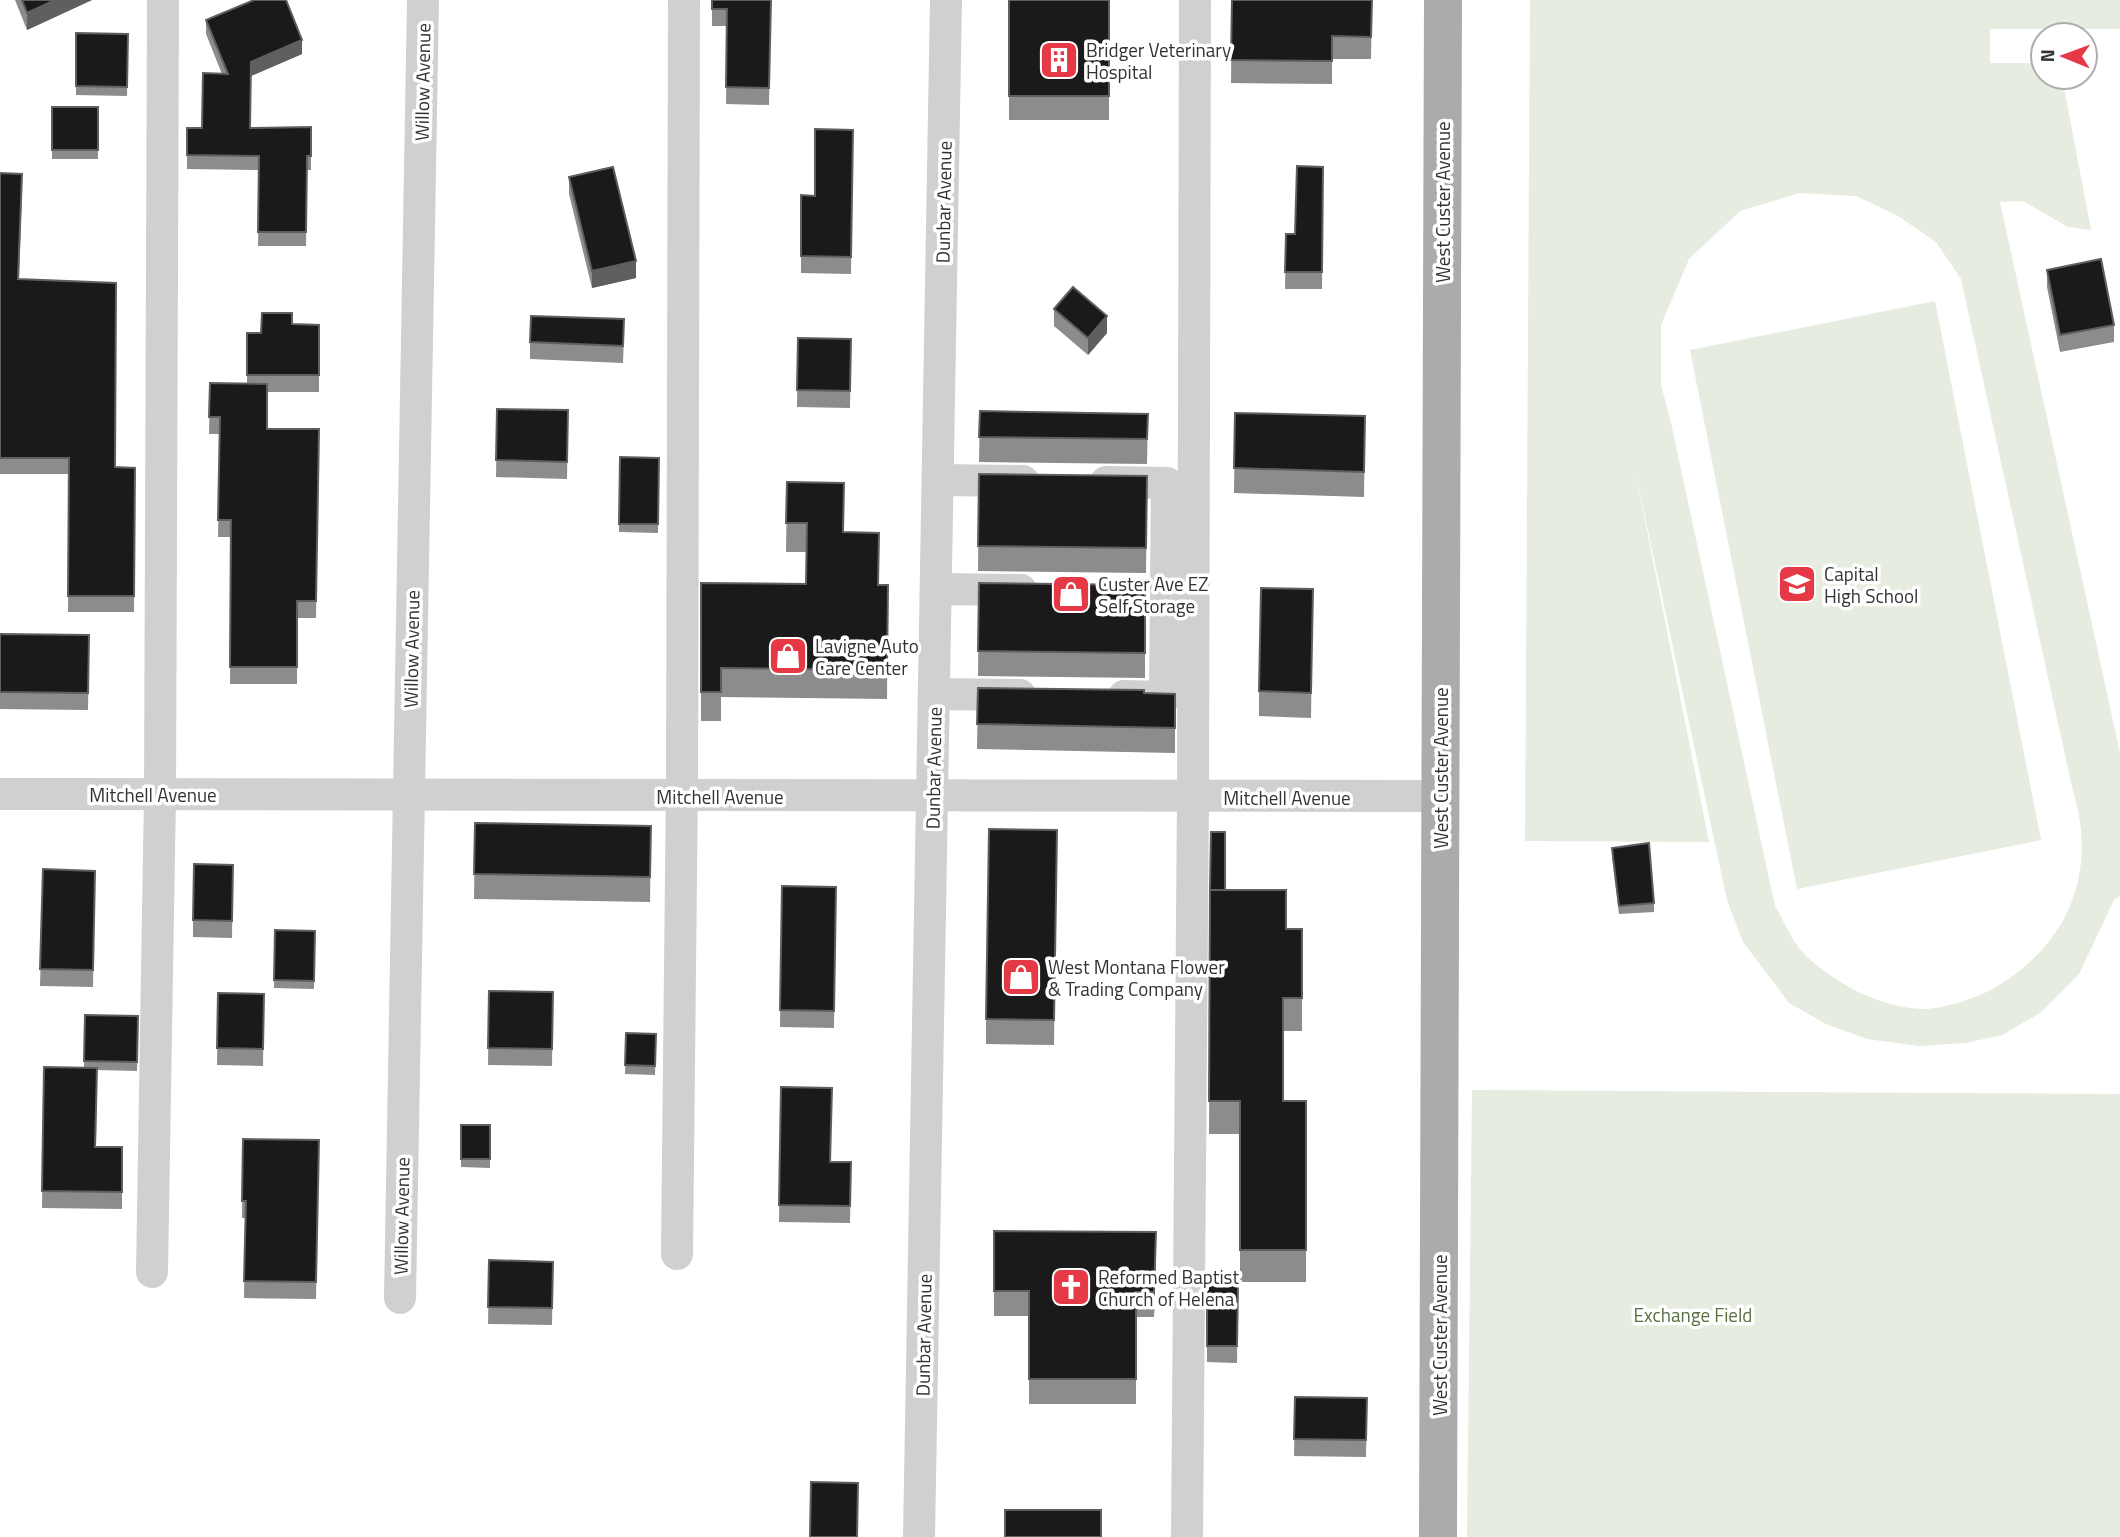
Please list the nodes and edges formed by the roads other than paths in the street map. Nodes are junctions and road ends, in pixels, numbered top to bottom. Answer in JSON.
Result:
{"nodes":[{"id":1,"x":163,"y":0,"type":"edge"},
{"id":2,"x":423,"y":0,"type":"edge"},
{"id":3,"x":684,"y":0,"type":"edge"},
{"id":4,"x":946,"y":0,"type":"edge"},
{"id":5,"x":1195,"y":0,"type":"edge"},
{"id":6,"x":1443,"y":0,"type":"edge"},
{"id":7,"x":938,"y":480,"type":"junction"},
{"id":8,"x":936,"y":589,"type":"junction"},
{"id":9,"x":1044,"y":590,"type":"edge"},
{"id":10,"x":934,"y":694,"type":"junction"},
{"id":11,"x":1043,"y":695,"type":"edge"},
{"id":12,"x":1097,"y":696,"type":"edge"},
{"id":13,"x":0,"y":794,"type":"edge"},
{"id":14,"x":160,"y":794,"type":"junction"},
{"id":15,"x":407,"y":795,"type":"junction"},
{"id":16,"x":682,"y":796,"type":"junction"},
{"id":17,"x":932,"y":796,"type":"junction"},
{"id":18,"x":1440,"y":796,"type":"junction"},
{"id":19,"x":1194,"y":797,"type":"junction"},
{"id":20,"x":677,"y":1254,"type":"dead end"},
{"id":21,"x":152,"y":1272,"type":"dead end"},
{"id":22,"x":400,"y":1298,"type":"dead end"},
{"id":23,"x":919,"y":1537,"type":"edge"},
{"id":24,"x":1188,"y":1537,"type":"edge"},
{"id":25,"x":1438,"y":1537,"type":"edge"}],
"edges":[{"from":1,"to":14,"type":"street"},
{"from":2,"to":15,"type":"street","name":"Willow Avenue"},
{"from":3,"to":16,"type":"street"},
{"from":4,"to":7,"type":"street","name":"Dunbar Avenue"},
{"from":5,"to":19,"type":"street"},
{"from":6,"to":18,"type":"main road","name":"West Custer Avenue"},
{"from":7,"to":8,"type":"street","name":"Dunbar Avenue"},
{"from":7,"to":12,"type":"street"},
{"from":8,"to":9,"type":"street"},
{"from":8,"to":10,"type":"street","name":"Dunbar Avenue"},
{"from":10,"to":11,"type":"street"},
{"from":10,"to":17,"type":"street","name":"Dunbar Avenue"},
{"from":13,"to":14,"type":"street","name":"Mitchell Avenue"},
{"from":14,"to":15,"type":"street","name":"Mitchell Avenue"},
{"from":14,"to":21,"type":"street"},
{"from":15,"to":16,"type":"street","name":"Mitchell Avenue"},
{"from":15,"to":22,"type":"street","name":"Willow Avenue"},
{"from":16,"to":17,"type":"street","name":"Mitchell Avenue"},
{"from":16,"to":20,"type":"street"},
{"from":17,"to":19,"type":"street","name":"Mitchell Avenue"},
{"from":17,"to":23,"type":"street","name":"Dunbar Avenue"},
{"from":18,"to":19,"type":"street","name":"Mitchell Avenue"},
{"from":18,"to":25,"type":"main road","name":"West Custer Avenue"},
{"from":19,"to":24,"type":"street"}]}
